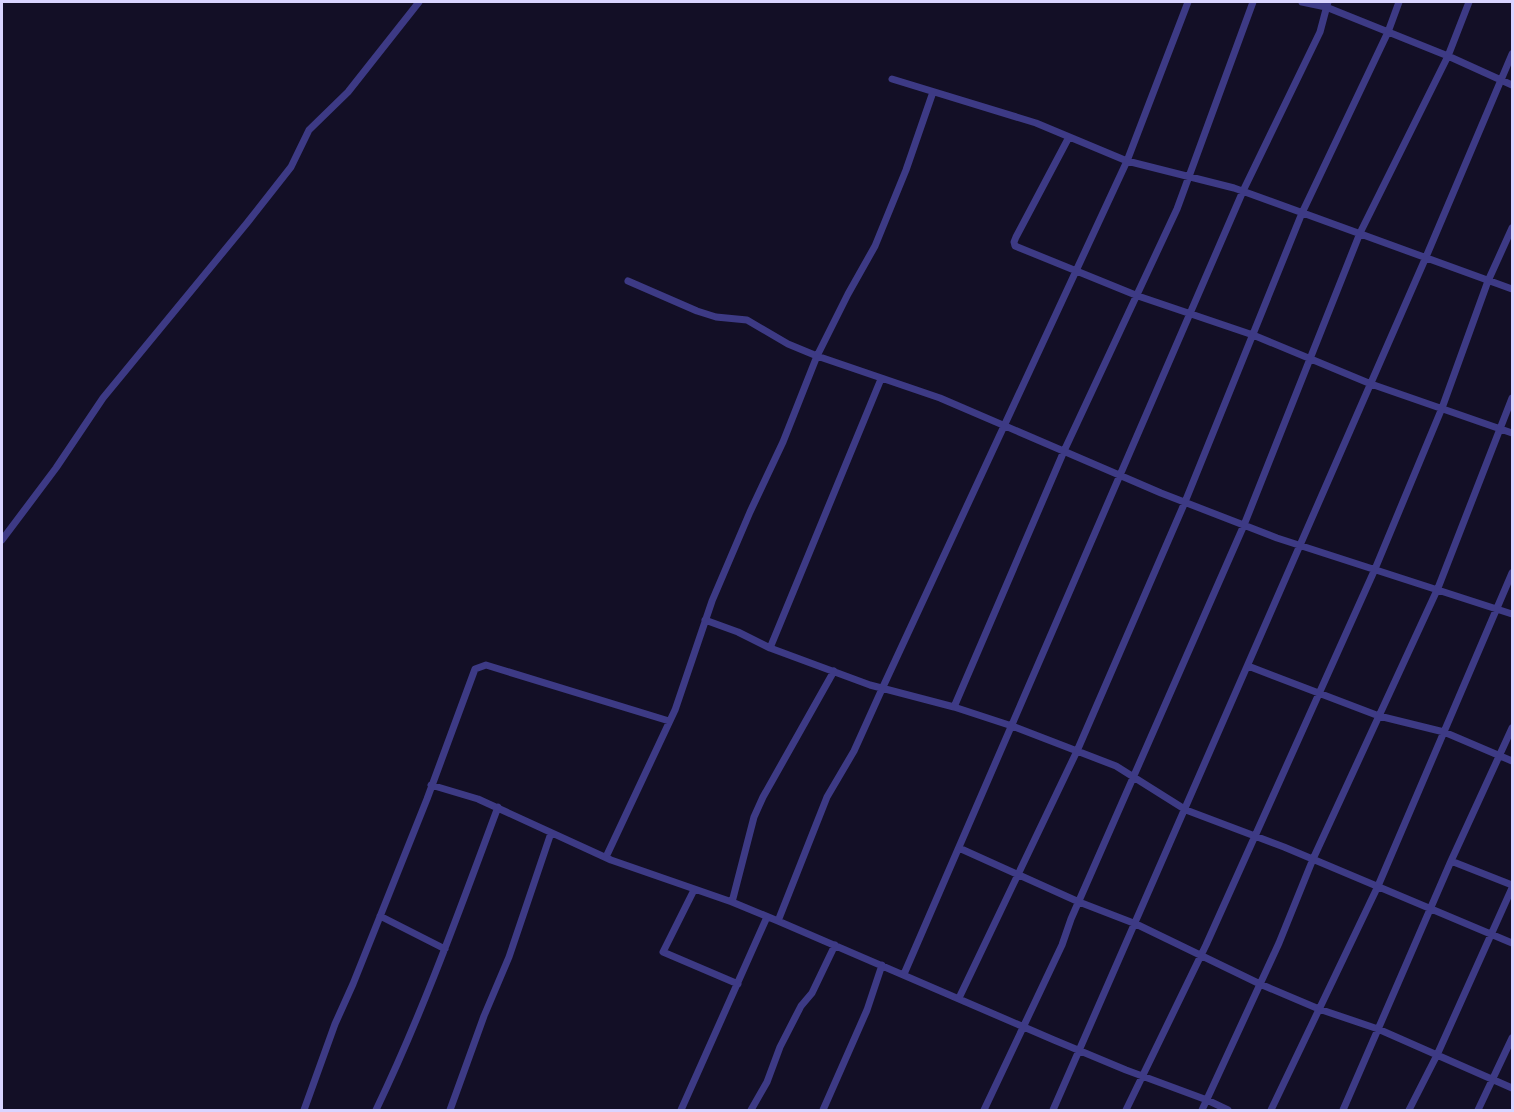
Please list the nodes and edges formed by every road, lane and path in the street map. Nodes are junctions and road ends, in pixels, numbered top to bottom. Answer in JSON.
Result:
{"nodes":[{"id":1,"x":419,"y":2,"type":"edge"},
{"id":2,"x":1188,"y":2,"type":"edge"},
{"id":3,"x":1253,"y":2,"type":"edge"},
{"id":4,"x":1302,"y":2,"type":"edge"},
{"id":5,"x":1399,"y":2,"type":"edge"},
{"id":6,"x":1469,"y":2,"type":"edge"},
{"id":7,"x":1327,"y":4,"type":"edge"},
{"id":8,"x":1388,"y":32,"type":"junction"},
{"id":9,"x":1512,"y":54,"type":"edge"},
{"id":10,"x":1448,"y":56,"type":"junction"},
{"id":11,"x":892,"y":79,"type":"dead end"},
{"id":12,"x":1502,"y":80,"type":"junction"},
{"id":13,"x":1512,"y":85,"type":"edge"},
{"id":14,"x":933,"y":92,"type":"junction"},
{"id":15,"x":1069,"y":136,"type":"junction"},
{"id":16,"x":1127,"y":160,"type":"junction"},
{"id":17,"x":1190,"y":176,"type":"junction"},
{"id":18,"x":1243,"y":191,"type":"junction"},
{"id":19,"x":1302,"y":213,"type":"junction"},
{"id":20,"x":1512,"y":228,"type":"edge"},
{"id":21,"x":1360,"y":233,"type":"junction"},
{"id":22,"x":1426,"y":257,"type":"junction"},
{"id":23,"x":1076,"y":270,"type":"junction"},
{"id":24,"x":628,"y":281,"type":"dead end"},
{"id":25,"x":1488,"y":281,"type":"junction"},
{"id":26,"x":1512,"y":289,"type":"edge"},
{"id":27,"x":1138,"y":296,"type":"junction"},
{"id":28,"x":1190,"y":313,"type":"junction"},
{"id":29,"x":1253,"y":335,"type":"junction"},
{"id":30,"x":817,"y":356,"type":"junction"},
{"id":31,"x":1310,"y":358,"type":"junction"},
{"id":32,"x":881,"y":379,"type":"junction"},
{"id":33,"x":1371,"y":384,"type":"junction"},
{"id":34,"x":1512,"y":398,"type":"edge"},
{"id":35,"x":1442,"y":408,"type":"junction"},
{"id":36,"x":1004,"y":425,"type":"junction"},
{"id":37,"x":1500,"y":428,"type":"junction"},
{"id":38,"x":1512,"y":433,"type":"edge"},
{"id":39,"x":1064,"y":451,"type":"junction"},
{"id":40,"x":1120,"y":475,"type":"junction"},
{"id":41,"x":1185,"y":502,"type":"junction"},
{"id":42,"x":1244,"y":525,"type":"junction"},
{"id":43,"x":2,"y":540,"type":"edge"},
{"id":44,"x":1301,"y":546,"type":"junction"},
{"id":45,"x":1375,"y":569,"type":"junction"},
{"id":46,"x":1512,"y":573,"type":"edge"},
{"id":47,"x":1438,"y":588,"type":"junction"},
{"id":48,"x":1497,"y":608,"type":"junction"},
{"id":49,"x":1512,"y":614,"type":"edge"},
{"id":50,"x":705,"y":620,"type":"junction"},
{"id":51,"x":770,"y":648,"type":"junction"},
{"id":52,"x":1248,"y":666,"type":"junction"},
{"id":53,"x":834,"y":671,"type":"junction"},
{"id":54,"x":882,"y":688,"type":"junction"},
{"id":55,"x":1318,"y":693,"type":"junction"},
{"id":56,"x":954,"y":707,"type":"junction"},
{"id":57,"x":1379,"y":716,"type":"junction"},
{"id":58,"x":669,"y":721,"type":"junction"},
{"id":59,"x":1012,"y":726,"type":"junction"},
{"id":60,"x":1512,"y":728,"type":"edge"},
{"id":61,"x":1444,"y":732,"type":"junction"},
{"id":62,"x":1077,"y":751,"type":"junction"},
{"id":63,"x":1499,"y":756,"type":"junction"},
{"id":64,"x":1512,"y":761,"type":"edge"},
{"id":65,"x":1133,"y":777,"type":"junction"},
{"id":66,"x":431,"y":785,"type":"junction"},
{"id":67,"x":498,"y":807,"type":"junction"},
{"id":68,"x":1186,"y":810,"type":"junction"},
{"id":69,"x":551,"y":833,"type":"junction"},
{"id":70,"x":1254,"y":836,"type":"junction"},
{"id":71,"x":959,"y":848,"type":"junction"},
{"id":72,"x":606,"y":857,"type":"junction"},
{"id":73,"x":1313,"y":859,"type":"junction"},
{"id":74,"x":1451,"y":861,"type":"junction"},
{"id":75,"x":1019,"y":874,"type":"junction"},
{"id":76,"x":1378,"y":886,"type":"junction"},
{"id":77,"x":1512,"y":887,"type":"edge"},
{"id":78,"x":694,"y":890,"type":"junction"},
{"id":79,"x":732,"y":902,"type":"junction"},
{"id":80,"x":1079,"y":902,"type":"junction"},
{"id":81,"x":1431,"y":908,"type":"junction"},
{"id":82,"x":380,"y":916,"type":"junction"},
{"id":83,"x":767,"y":917,"type":"junction"},
{"id":84,"x":778,"y":921,"type":"junction"},
{"id":85,"x":1136,"y":924,"type":"junction"},
{"id":86,"x":1492,"y":934,"type":"junction"},
{"id":87,"x":1512,"y":942,"type":"edge"},
{"id":88,"x":835,"y":945,"type":"junction"},
{"id":89,"x":445,"y":949,"type":"junction"},
{"id":90,"x":1201,"y":956,"type":"junction"},
{"id":91,"x":882,"y":965,"type":"junction"},
{"id":92,"x":904,"y":974,"type":"junction"},
{"id":93,"x":738,"y":984,"type":"junction"},
{"id":94,"x":1260,"y":984,"type":"junction"},
{"id":95,"x":959,"y":998,"type":"junction"},
{"id":96,"x":1319,"y":1009,"type":"junction"},
{"id":97,"x":1025,"y":1027,"type":"junction"},
{"id":98,"x":1378,"y":1029,"type":"junction"},
{"id":99,"x":1512,"y":1038,"type":"edge"},
{"id":100,"x":1081,"y":1051,"type":"junction"},
{"id":101,"x":1437,"y":1055,"type":"junction"},
{"id":102,"x":1144,"y":1076,"type":"junction"},
{"id":103,"x":1493,"y":1079,"type":"junction"},
{"id":104,"x":1512,"y":1088,"type":"edge"},
{"id":105,"x":1207,"y":1100,"type":"junction"},
{"id":106,"x":304,"y":1110,"type":"edge"},
{"id":107,"x":376,"y":1110,"type":"edge"},
{"id":108,"x":450,"y":1110,"type":"edge"},
{"id":109,"x":681,"y":1110,"type":"edge"},
{"id":110,"x":751,"y":1110,"type":"edge"},
{"id":111,"x":823,"y":1110,"type":"edge"},
{"id":112,"x":984,"y":1110,"type":"edge"},
{"id":113,"x":1053,"y":1110,"type":"edge"},
{"id":114,"x":1126,"y":1110,"type":"edge"},
{"id":115,"x":1202,"y":1110,"type":"edge"},
{"id":116,"x":1227,"y":1110,"type":"edge"},
{"id":117,"x":1271,"y":1110,"type":"edge"},
{"id":118,"x":1343,"y":1110,"type":"edge"},
{"id":119,"x":1409,"y":1110,"type":"edge"},
{"id":120,"x":1478,"y":1110,"type":"edge"}],
"edges":[{"from":1,"to":43,"type":"street"},
{"from":2,"to":16,"type":"street"},
{"from":3,"to":17,"type":"street"},
{"from":4,"to":7,"type":"street"},
{"from":5,"to":8,"type":"street"},
{"from":6,"to":10,"type":"street"},
{"from":7,"to":8,"type":"street"},
{"from":7,"to":18,"type":"street"},
{"from":8,"to":10,"type":"street"},
{"from":8,"to":19,"type":"street"},
{"from":9,"to":12,"type":"street"},
{"from":10,"to":12,"type":"street"},
{"from":10,"to":21,"type":"street"},
{"from":11,"to":14,"type":"street"},
{"from":12,"to":13,"type":"street"},
{"from":12,"to":22,"type":"street"},
{"from":14,"to":15,"type":"street"},
{"from":14,"to":30,"type":"street"},
{"from":15,"to":16,"type":"street"},
{"from":15,"to":23,"type":"street"},
{"from":16,"to":17,"type":"street"},
{"from":16,"to":23,"type":"street"},
{"from":17,"to":18,"type":"street"},
{"from":17,"to":27,"type":"street"},
{"from":18,"to":19,"type":"street"},
{"from":18,"to":28,"type":"street"},
{"from":19,"to":21,"type":"street"},
{"from":19,"to":29,"type":"street"},
{"from":20,"to":25,"type":"street"},
{"from":21,"to":22,"type":"street"},
{"from":21,"to":31,"type":"street"},
{"from":22,"to":25,"type":"street"},
{"from":22,"to":33,"type":"street"},
{"from":23,"to":27,"type":"street"},
{"from":23,"to":36,"type":"street"},
{"from":24,"to":30,"type":"street"},
{"from":25,"to":26,"type":"street"},
{"from":25,"to":35,"type":"street"},
{"from":27,"to":28,"type":"street"},
{"from":27,"to":39,"type":"street"},
{"from":28,"to":29,"type":"street"},
{"from":28,"to":40,"type":"street"},
{"from":29,"to":31,"type":"street"},
{"from":29,"to":41,"type":"street"},
{"from":30,"to":32,"type":"street"},
{"from":30,"to":50,"type":"street"},
{"from":31,"to":33,"type":"street"},
{"from":31,"to":42,"type":"street"},
{"from":32,"to":36,"type":"street"},
{"from":32,"to":51,"type":"street"},
{"from":33,"to":35,"type":"street"},
{"from":33,"to":44,"type":"street"},
{"from":34,"to":37,"type":"street"},
{"from":35,"to":37,"type":"street"},
{"from":35,"to":45,"type":"street"},
{"from":36,"to":39,"type":"street"},
{"from":36,"to":54,"type":"street"},
{"from":37,"to":38,"type":"street"},
{"from":37,"to":47,"type":"street"},
{"from":39,"to":40,"type":"street"},
{"from":39,"to":56,"type":"street"},
{"from":40,"to":41,"type":"street"},
{"from":40,"to":59,"type":"street"},
{"from":41,"to":42,"type":"street"},
{"from":41,"to":62,"type":"street"},
{"from":42,"to":44,"type":"street"},
{"from":42,"to":65,"type":"street"},
{"from":44,"to":45,"type":"street"},
{"from":44,"to":52,"type":"street"},
{"from":45,"to":47,"type":"street"},
{"from":45,"to":55,"type":"street"},
{"from":46,"to":48,"type":"street"},
{"from":47,"to":48,"type":"street"},
{"from":47,"to":57,"type":"street"},
{"from":48,"to":49,"type":"street"},
{"from":48,"to":61,"type":"street"},
{"from":50,"to":51,"type":"street"},
{"from":50,"to":58,"type":"street"},
{"from":51,"to":53,"type":"street"},
{"from":52,"to":55,"type":"street"},
{"from":52,"to":68,"type":"street"},
{"from":53,"to":54,"type":"street"},
{"from":53,"to":79,"type":"street"},
{"from":54,"to":56,"type":"street"},
{"from":54,"to":84,"type":"street"},
{"from":55,"to":57,"type":"street"},
{"from":55,"to":70,"type":"street"},
{"from":56,"to":59,"type":"street"},
{"from":57,"to":61,"type":"street"},
{"from":57,"to":73,"type":"street"},
{"from":58,"to":66,"type":"street"},
{"from":58,"to":72,"type":"street"},
{"from":59,"to":62,"type":"street"},
{"from":59,"to":71,"type":"street"},
{"from":60,"to":63,"type":"street"},
{"from":61,"to":63,"type":"street"},
{"from":61,"to":76,"type":"street"},
{"from":62,"to":65,"type":"street"},
{"from":62,"to":75,"type":"street"},
{"from":63,"to":64,"type":"street"},
{"from":63,"to":74,"type":"street"},
{"from":65,"to":68,"type":"street"},
{"from":65,"to":80,"type":"street"},
{"from":66,"to":67,"type":"street"},
{"from":66,"to":82,"type":"street"},
{"from":67,"to":69,"type":"street"},
{"from":67,"to":89,"type":"street"},
{"from":68,"to":70,"type":"street"},
{"from":68,"to":85,"type":"street"},
{"from":69,"to":72,"type":"street"},
{"from":69,"to":108,"type":"street"},
{"from":70,"to":73,"type":"street"},
{"from":70,"to":90,"type":"street"},
{"from":71,"to":75,"type":"street"},
{"from":71,"to":92,"type":"street"},
{"from":72,"to":78,"type":"street"},
{"from":73,"to":76,"type":"street"},
{"from":73,"to":94,"type":"street"},
{"from":74,"to":77,"type":"street"},
{"from":74,"to":81,"type":"street"},
{"from":75,"to":80,"type":"street"},
{"from":75,"to":95,"type":"street"},
{"from":76,"to":81,"type":"street"},
{"from":76,"to":96,"type":"street"},
{"from":77,"to":86,"type":"street"},
{"from":78,"to":79,"type":"street"},
{"from":78,"to":93,"type":"street"},
{"from":79,"to":83,"type":"street"},
{"from":80,"to":85,"type":"street"},
{"from":80,"to":97,"type":"street"},
{"from":81,"to":86,"type":"street"},
{"from":81,"to":98,"type":"street"},
{"from":82,"to":89,"type":"street"},
{"from":82,"to":106,"type":"street"},
{"from":83,"to":84,"type":"street"},
{"from":83,"to":93,"type":"street"},
{"from":84,"to":88,"type":"street"},
{"from":85,"to":90,"type":"street"},
{"from":85,"to":100,"type":"street"},
{"from":86,"to":87,"type":"street"},
{"from":86,"to":101,"type":"street"},
{"from":88,"to":91,"type":"street"},
{"from":88,"to":110,"type":"street"},
{"from":89,"to":107,"type":"street"},
{"from":90,"to":94,"type":"street"},
{"from":90,"to":102,"type":"street"},
{"from":91,"to":92,"type":"street"},
{"from":91,"to":111,"type":"street"},
{"from":92,"to":95,"type":"street"},
{"from":93,"to":109,"type":"street"},
{"from":94,"to":96,"type":"street"},
{"from":94,"to":105,"type":"street"},
{"from":95,"to":97,"type":"street"},
{"from":96,"to":98,"type":"street"},
{"from":96,"to":117,"type":"street"},
{"from":97,"to":100,"type":"street"},
{"from":97,"to":112,"type":"street"},
{"from":98,"to":101,"type":"street"},
{"from":98,"to":118,"type":"street"},
{"from":99,"to":103,"type":"street"},
{"from":100,"to":102,"type":"street"},
{"from":100,"to":113,"type":"street"},
{"from":101,"to":103,"type":"street"},
{"from":101,"to":119,"type":"street"},
{"from":102,"to":105,"type":"street"},
{"from":102,"to":114,"type":"street"},
{"from":103,"to":104,"type":"street"},
{"from":103,"to":120,"type":"street"},
{"from":105,"to":115,"type":"street"},
{"from":105,"to":116,"type":"street"}]}
